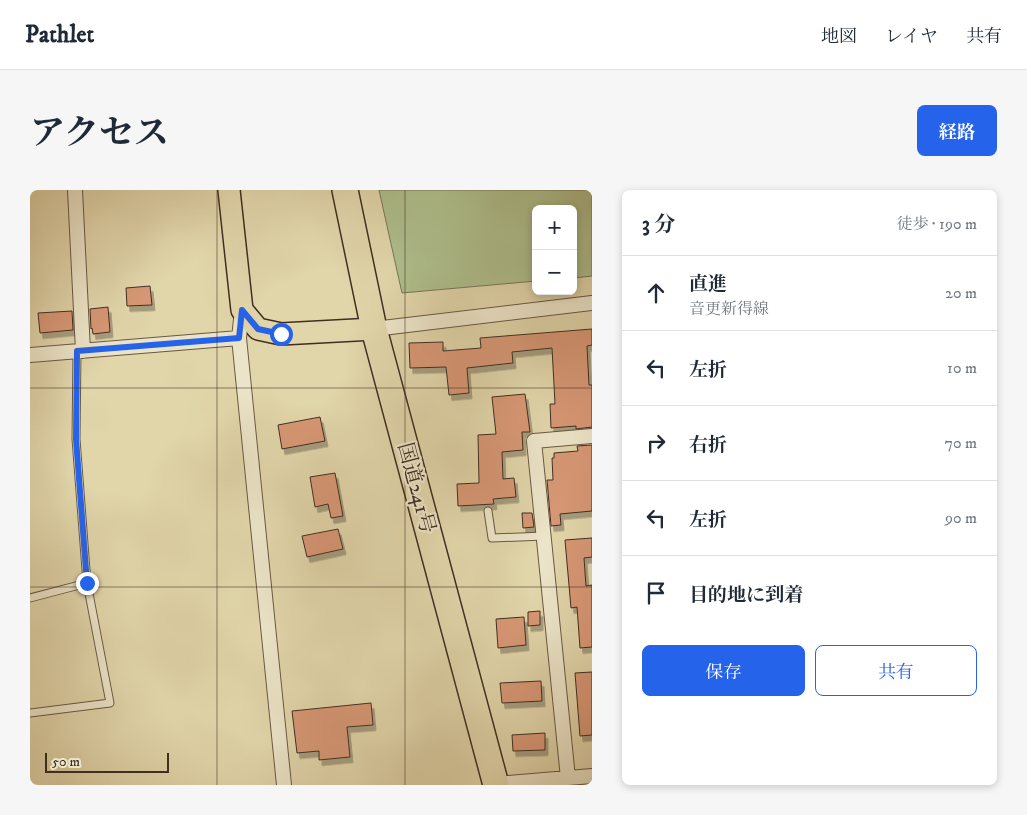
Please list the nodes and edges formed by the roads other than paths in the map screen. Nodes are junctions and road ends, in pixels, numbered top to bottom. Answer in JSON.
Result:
{"nodes":[{"id":1,"x":75,"y":190,"type":"edge"},
{"id":2,"x":229,"y":190,"type":"edge"},
{"id":3,"x":345,"y":190,"type":"edge"},
{"id":4,"x":592,"y":303,"type":"edge"},
{"id":5,"x":242,"y":310,"type":"junction"},
{"id":6,"x":374,"y":329,"type":"junction"},
{"id":7,"x":239,"y":338,"type":"junction"},
{"id":8,"x":80,"y":351,"type":"junction"},
{"id":9,"x":30,"y":355,"type":"edge"},
{"id":10,"x":592,"y":436,"type":"edge"},
{"id":11,"x":488,"y":511,"type":"dead end"},
{"id":12,"x":544,"y":536,"type":"junction"},
{"id":13,"x":87,"y":583,"type":"junction"},
{"id":14,"x":30,"y":598,"type":"edge"},
{"id":15,"x":30,"y":713,"type":"edge"},
{"id":16,"x":592,"y":776,"type":"edge"},
{"id":17,"x":568,"y":778,"type":"junction"},
{"id":18,"x":496,"y":784,"type":"edge"},
{"id":19,"x":284,"y":785,"type":"edge"}],
"edges":[{"from":1,"to":8,"type":"street"},
{"from":2,"to":5,"type":"main road"},
{"from":3,"to":6,"type":"highway","name":"国道241号"},
{"from":4,"to":6,"type":"street"},
{"from":5,"to":6,"type":"main road"},
{"from":5,"to":7,"type":"street"},
{"from":6,"to":18,"type":"highway","name":"国道241号"},
{"from":7,"to":8,"type":"street"},
{"from":7,"to":19,"type":"street"},
{"from":8,"to":9,"type":"street"},
{"from":8,"to":13,"type":"lane"},
{"from":10,"to":12,"type":"street"},
{"from":11,"to":12,"type":"lane"},
{"from":12,"to":17,"type":"street"},
{"from":13,"to":14,"type":"lane"},
{"from":13,"to":15,"type":"lane"},
{"from":16,"to":17,"type":"street"},
{"from":17,"to":18,"type":"street"}]}
